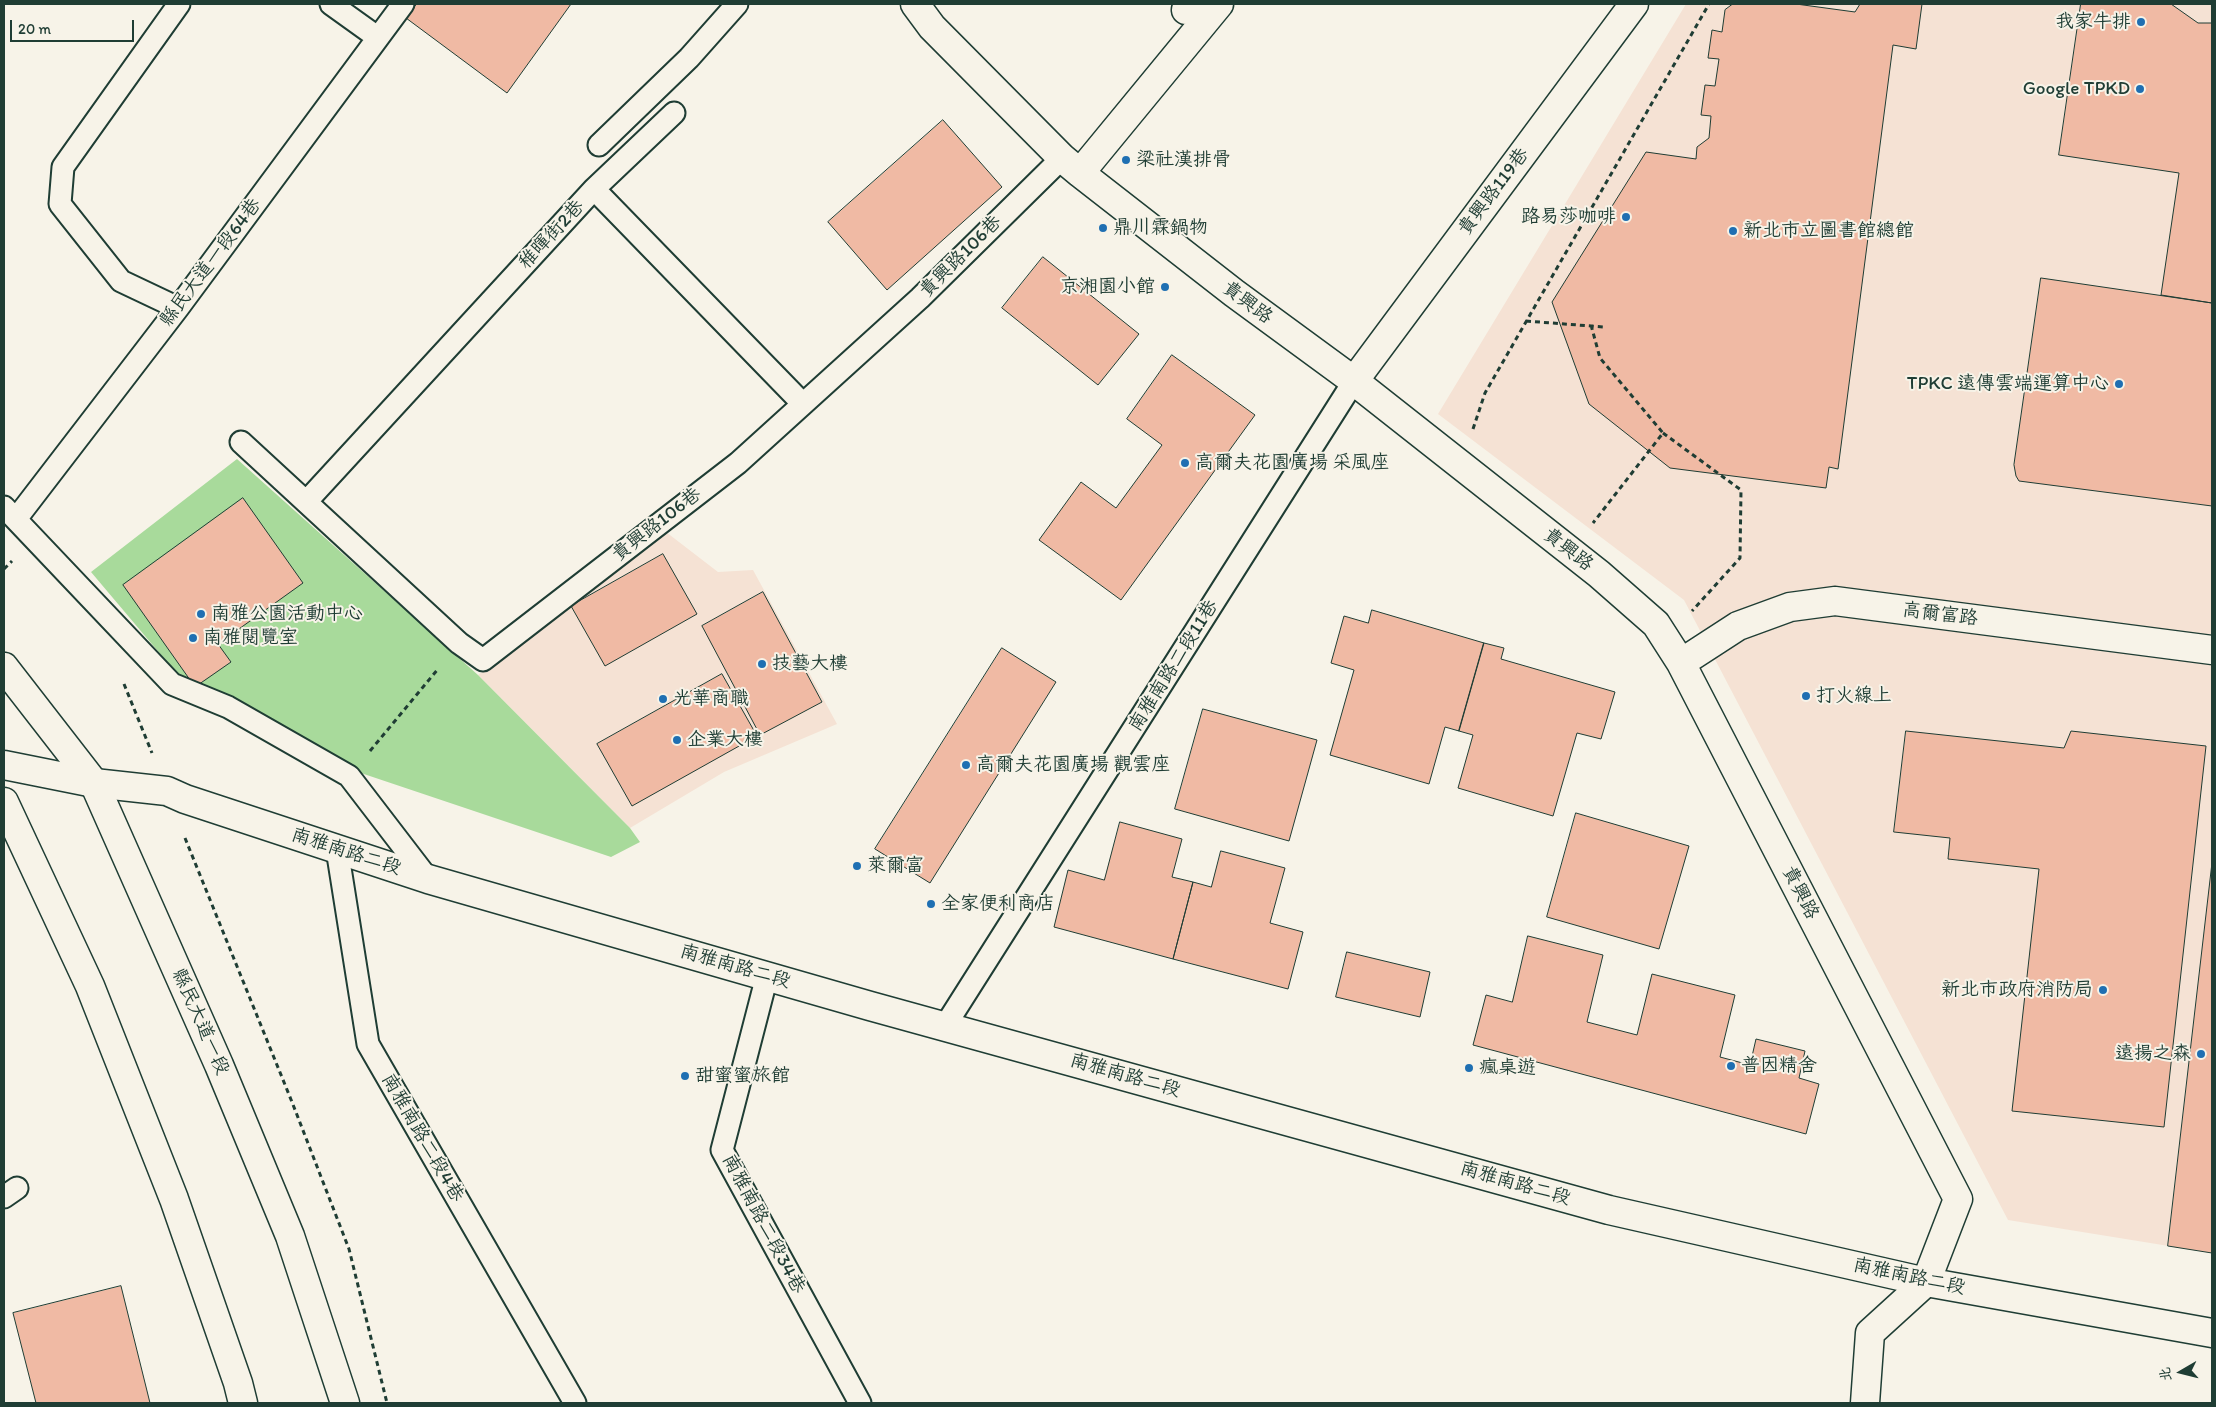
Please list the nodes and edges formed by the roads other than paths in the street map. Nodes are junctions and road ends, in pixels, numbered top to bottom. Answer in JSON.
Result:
{"nodes":[{"id":1,"x":179,"y":4,"type":"edge"},
{"id":2,"x":331,"y":4,"type":"edge"},
{"id":3,"x":404,"y":4,"type":"edge"},
{"id":4,"x":737,"y":4,"type":"edge"},
{"id":5,"x":915,"y":4,"type":"edge"},
{"id":6,"x":1219,"y":4,"type":"edge"},
{"id":7,"x":1634,"y":4,"type":"edge"},
{"id":8,"x":1190,"y":11,"type":"edge"},
{"id":9,"x":378,"y":37,"type":"junction"},
{"id":10,"x":674,"y":113,"type":"dead end"},
{"id":11,"x":599,"y":145,"type":"dead end"},
{"id":12,"x":1071,"y":165,"type":"junction"},
{"id":13,"x":594,"y":189,"type":"junction"},
{"id":14,"x":178,"y":308,"type":"junction"},
{"id":15,"x":1354,"y":381,"type":"junction"},
{"id":16,"x":803,"y":404,"type":"junction"},
{"id":17,"x":241,"y":442,"type":"dead end"},
{"id":18,"x":306,"y":502,"type":"junction"},
{"id":19,"x":10,"y":513,"type":"edge"},
{"id":20,"x":2212,"y":650,"type":"edge"},
{"id":21,"x":1681,"y":663,"type":"junction"},
{"id":22,"x":4,"y":668,"type":"edge"},
{"id":23,"x":4,"y":766,"type":"edge"},
{"id":24,"x":94,"y":782,"type":"junction"},
{"id":25,"x":4,"y":802,"type":"edge"},
{"id":26,"x":337,"y":849,"type":"junction"},
{"id":27,"x":428,"y":879,"type":"junction"},
{"id":28,"x":767,"y":976,"type":"junction"},
{"id":29,"x":945,"y":1026,"type":"junction"},
{"id":30,"x":1926,"y":1282,"type":"junction"},
{"id":31,"x":2212,"y":1333,"type":"edge"},
{"id":32,"x":243,"y":1403,"type":"edge"},
{"id":33,"x":345,"y":1403,"type":"edge"},
{"id":34,"x":575,"y":1403,"type":"edge"},
{"id":35,"x":860,"y":1403,"type":"edge"},
{"id":36,"x":1865,"y":1403,"type":"edge"}],
"edges":[{"from":1,"to":14,"type":"lane"},
{"from":2,"to":9,"type":"lane"},
{"from":3,"to":9,"type":"lane","name":"縣民大道一段64巷"},
{"from":4,"to":11,"type":"lane"},
{"from":5,"to":12,"type":"street","name":"貴興路"},
{"from":6,"to":8,"type":"street"},
{"from":7,"to":15,"type":"street","name":"貴興路119巷"},
{"from":8,"to":12,"type":"street"},
{"from":9,"to":14,"type":"lane","name":"縣民大道一段64巷"},
{"from":10,"to":13,"type":"lane"},
{"from":12,"to":15,"type":"street","name":"貴興路"},
{"from":12,"to":16,"type":"lane","name":"貴興路106巷"},
{"from":13,"to":16,"type":"lane","name":"稚暉街2巷"},
{"from":13,"to":18,"type":"lane","name":"稚暉街2巷"},
{"from":14,"to":19,"type":"lane","name":"縣民大道一段64巷"},
{"from":15,"to":21,"type":"street","name":"貴興路"},
{"from":15,"to":29,"type":"lane","name":"南雅南路二段11巷"},
{"from":16,"to":18,"type":"lane","name":"貴興路106巷"},
{"from":17,"to":18,"type":"lane","name":"貴興路106巷"},
{"from":19,"to":27,"type":"lane"},
{"from":20,"to":21,"type":"street","name":"高爾富路"},
{"from":21,"to":30,"type":"street","name":"貴興路"},
{"from":22,"to":24,"type":"street","name":"縣民大道一段"},
{"from":23,"to":24,"type":"street","name":"南雅南路二段"},
{"from":24,"to":26,"type":"street","name":"南雅南路二段"},
{"from":24,"to":33,"type":"street","name":"縣民大道一段"},
{"from":25,"to":32,"type":"street"},
{"from":26,"to":27,"type":"street","name":"南雅南路二段"},
{"from":26,"to":34,"type":"lane","name":"南雅南路二段4巷"},
{"from":27,"to":28,"type":"street","name":"南雅南路二段"},
{"from":28,"to":29,"type":"street","name":"南雅南路二段"},
{"from":28,"to":35,"type":"lane","name":"南雅南路二段34巷"},
{"from":29,"to":30,"type":"street","name":"南雅南路二段"},
{"from":30,"to":31,"type":"street","name":"南雅南路二段"},
{"from":30,"to":36,"type":"street"}]}
